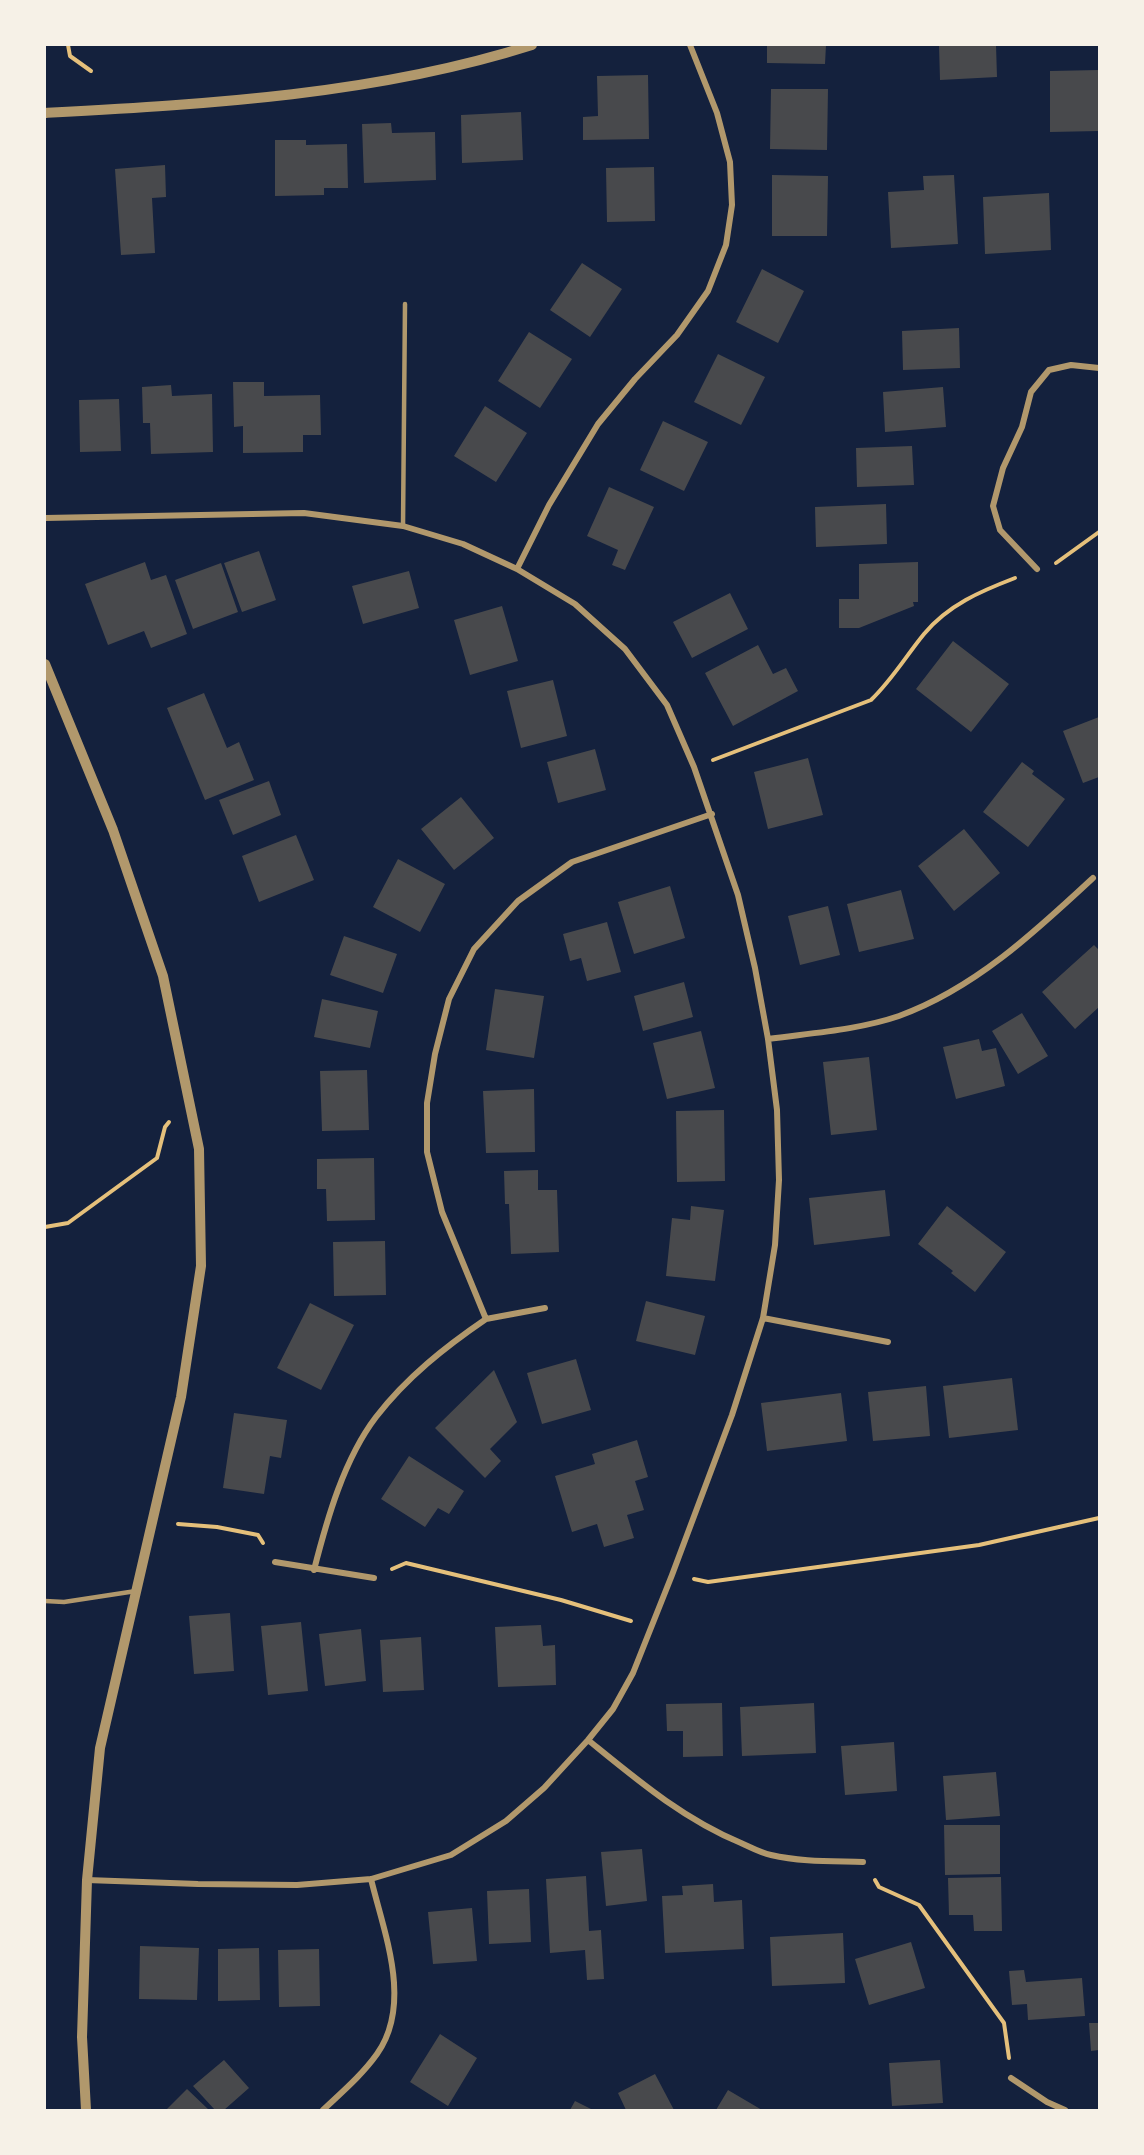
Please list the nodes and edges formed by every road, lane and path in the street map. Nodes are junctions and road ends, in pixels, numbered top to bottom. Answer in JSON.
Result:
{"nodes":[{"id":1,"x":69,"y":45,"type":"edge"},
{"id":2,"x":532,"y":45,"type":"edge"},
{"id":3,"x":690,"y":45,"type":"edge"},
{"id":4,"x":497,"y":50,"type":"edge"},
{"id":5,"x":91,"y":71,"type":"dead end"},
{"id":6,"x":45,"y":113,"type":"edge"},
{"id":7,"x":405,"y":304,"type":"dead end"},
{"id":8,"x":1099,"y":368,"type":"edge"},
{"id":9,"x":45,"y":518,"type":"edge"},
{"id":10,"x":403,"y":526,"type":"junction"},
{"id":11,"x":1099,"y":532,"type":"edge"},
{"id":12,"x":517,"y":569,"type":"junction"},
{"id":13,"x":1037,"y":569,"type":"junction"},
{"id":14,"x":45,"y":664,"type":"edge"},
{"id":15,"x":694,"y":767,"type":"junction"},
{"id":16,"x":712,"y":814,"type":"junction"},
{"id":17,"x":1092,"y":878,"type":"dead end"},
{"id":18,"x":768,"y":1039,"type":"junction"},
{"id":19,"x":188,"y":1094,"type":"junction"},
{"id":20,"x":45,"y":1227,"type":"edge"},
{"id":21,"x":545,"y":1308,"type":"dead end"},
{"id":22,"x":763,"y":1318,"type":"junction"},
{"id":23,"x":486,"y":1319,"type":"junction"},
{"id":24,"x":888,"y":1342,"type":"dead end"},
{"id":25,"x":1099,"y":1518,"type":"edge"},
{"id":26,"x":152,"y":1523,"type":"junction"},
{"id":27,"x":274,"y":1562,"type":"joint"},
{"id":28,"x":314,"y":1570,"type":"junction"},
{"id":29,"x":672,"y":1575,"type":"junction"},
{"id":30,"x":374,"y":1578,"type":"joint"},
{"id":31,"x":136,"y":1591,"type":"junction"},
{"id":32,"x":45,"y":1601,"type":"edge"},
{"id":33,"x":652,"y":1627,"type":"junction"},
{"id":34,"x":588,"y":1740,"type":"junction"},
{"id":35,"x":863,"y":1862,"type":"joint"},
{"id":36,"x":371,"y":1879,"type":"junction"},
{"id":37,"x":87,"y":1880,"type":"junction"},
{"id":38,"x":1011,"y":2078,"type":"joint"},
{"id":39,"x":86,"y":2110,"type":"edge"},
{"id":40,"x":322,"y":2110,"type":"edge"},
{"id":41,"x":1065,"y":2110,"type":"edge"}],
"edges":[{"from":1,"to":5,"type":"path"},
{"from":2,"to":4,"type":"street"},
{"from":3,"to":12,"type":"street"},
{"from":4,"to":6,"type":"street"},
{"from":7,"to":10,"type":"lane"},
{"from":8,"to":13,"type":"street"},
{"from":9,"to":10,"type":"street"},
{"from":10,"to":12,"type":"street"},
{"from":11,"to":13,"type":"path"},
{"from":12,"to":15,"type":"street"},
{"from":13,"to":15,"type":"path"},
{"from":14,"to":19,"type":"street"},
{"from":15,"to":16,"type":"street"},
{"from":16,"to":18,"type":"street"},
{"from":16,"to":23,"type":"street"},
{"from":17,"to":18,"type":"street"},
{"from":18,"to":22,"type":"street"},
{"from":19,"to":20,"type":"path"},
{"from":19,"to":26,"type":"street"},
{"from":21,"to":23,"type":"street"},
{"from":22,"to":24,"type":"street"},
{"from":22,"to":29,"type":"street"},
{"from":23,"to":28,"type":"street"},
{"from":25,"to":29,"type":"path"},
{"from":26,"to":27,"type":"path"},
{"from":26,"to":31,"type":"street"},
{"from":27,"to":28,"type":"street"},
{"from":28,"to":30,"type":"street"},
{"from":29,"to":33,"type":"street"},
{"from":30,"to":33,"type":"path"},
{"from":31,"to":32,"type":"lane"},
{"from":31,"to":37,"type":"street"},
{"from":33,"to":34,"type":"street"},
{"from":34,"to":35,"type":"street"},
{"from":34,"to":36,"type":"street"},
{"from":35,"to":38,"type":"path"},
{"from":36,"to":37,"type":"street"},
{"from":36,"to":40,"type":"street"},
{"from":37,"to":39,"type":"street"},
{"from":38,"to":41,"type":"street"}]}
